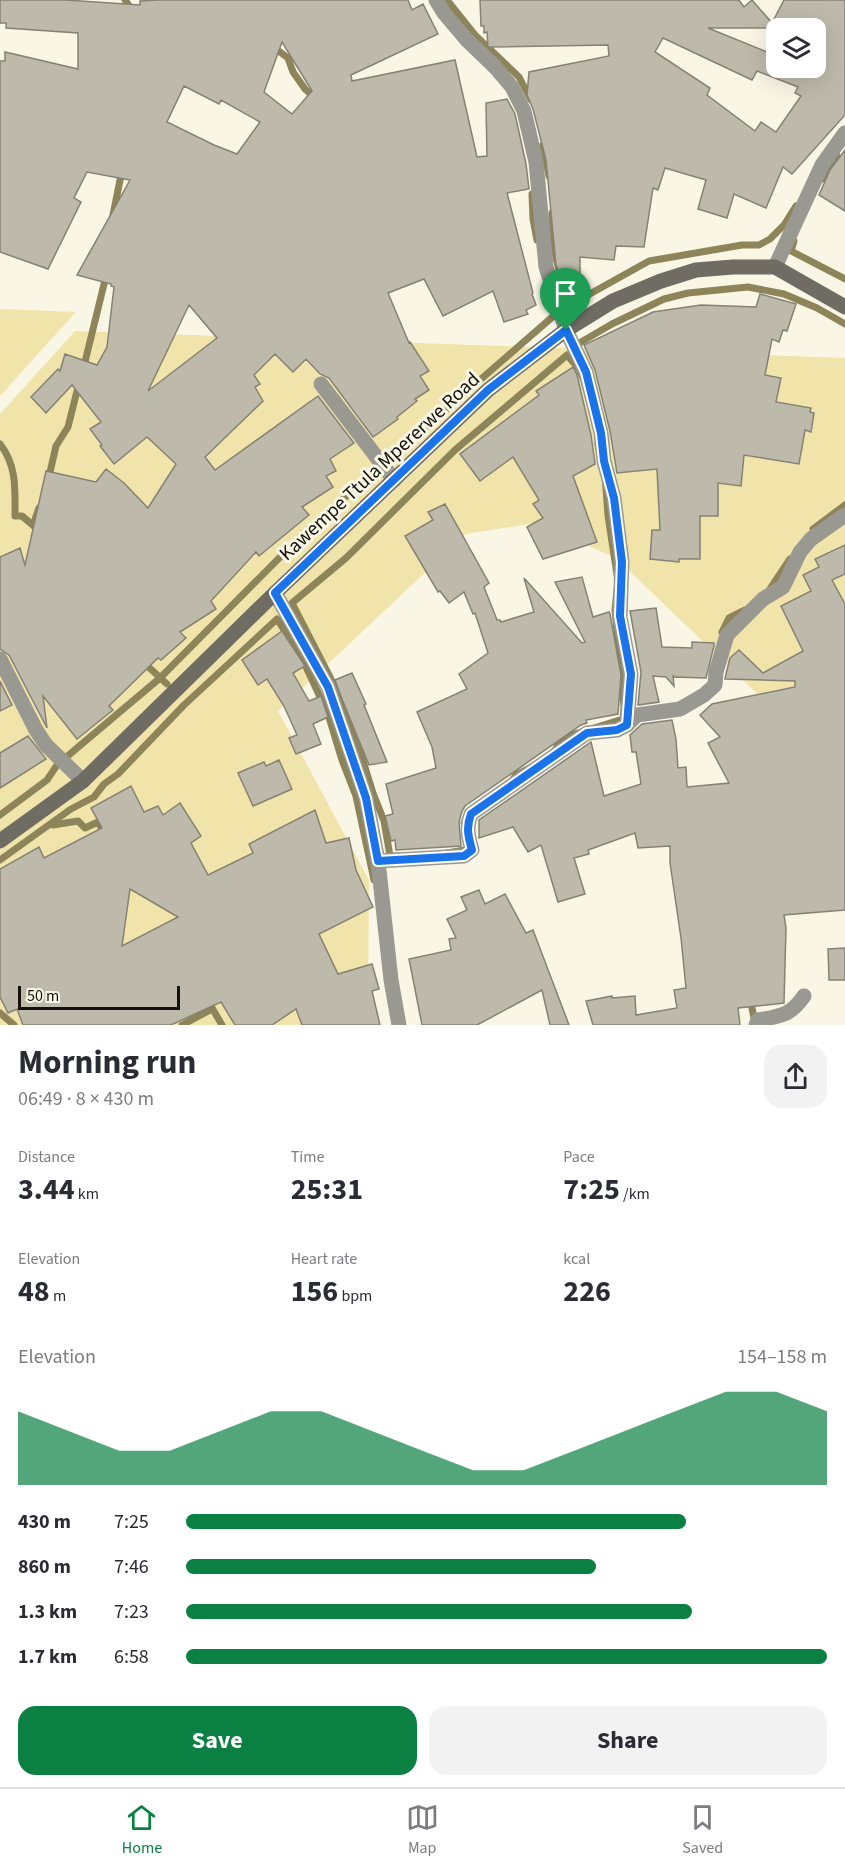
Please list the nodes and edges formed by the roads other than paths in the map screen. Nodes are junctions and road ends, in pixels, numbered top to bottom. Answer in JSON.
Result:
{"nodes":[{"id":1,"x":436,"y":0,"type":"edge"},
{"id":2,"x":845,"y":133,"type":"edge"},
{"id":3,"x":775,"y":267,"type":"junction"},
{"id":4,"x":845,"y":307,"type":"edge"},
{"id":5,"x":566,"y":330,"type":"junction"},
{"id":6,"x":321,"y":384,"type":"dead end"},
{"id":7,"x":394,"y":480,"type":"junction"},
{"id":8,"x":845,"y":515,"type":"edge"},
{"id":9,"x":275,"y":593,"type":"junction"},
{"id":10,"x":0,"y":659,"type":"edge"},
{"id":11,"x":627,"y":725,"type":"junction"},
{"id":12,"x":83,"y":781,"type":"junction"},
{"id":13,"x":0,"y":841,"type":"edge"},
{"id":14,"x":378,"y":861,"type":"junction"},
{"id":15,"x":804,"y":996,"type":"dead end"},
{"id":16,"x":399,"y":1025,"type":"edge"},
{"id":17,"x":756,"y":1025,"type":"edge"}],
"edges":[{"from":1,"to":5,"type":"street"},
{"from":2,"to":3,"type":"street"},
{"from":3,"to":4,"type":"street","name":"Kawempe Ttula Mpererwe Road"},
{"from":3,"to":5,"type":"street","name":"Kawempe Ttula Mpererwe Road"},
{"from":5,"to":7,"type":"street","name":"Kawempe Ttula Mpererwe Road"},
{"from":5,"to":11,"type":"street"},
{"from":6,"to":7,"type":"street"},
{"from":7,"to":9,"type":"street","name":"Kawempe Ttula Mpererwe Road"},
{"from":8,"to":11,"type":"street"},
{"from":9,"to":12,"type":"street","name":"Kawempe Ttula Mpererwe Road"},
{"from":9,"to":14,"type":"street"},
{"from":10,"to":12,"type":"street"},
{"from":11,"to":14,"type":"street"},
{"from":12,"to":13,"type":"street","name":"Kawempe Ttula Mpererwe Road"},
{"from":14,"to":16,"type":"street"},
{"from":15,"to":17,"type":"street"}]}
